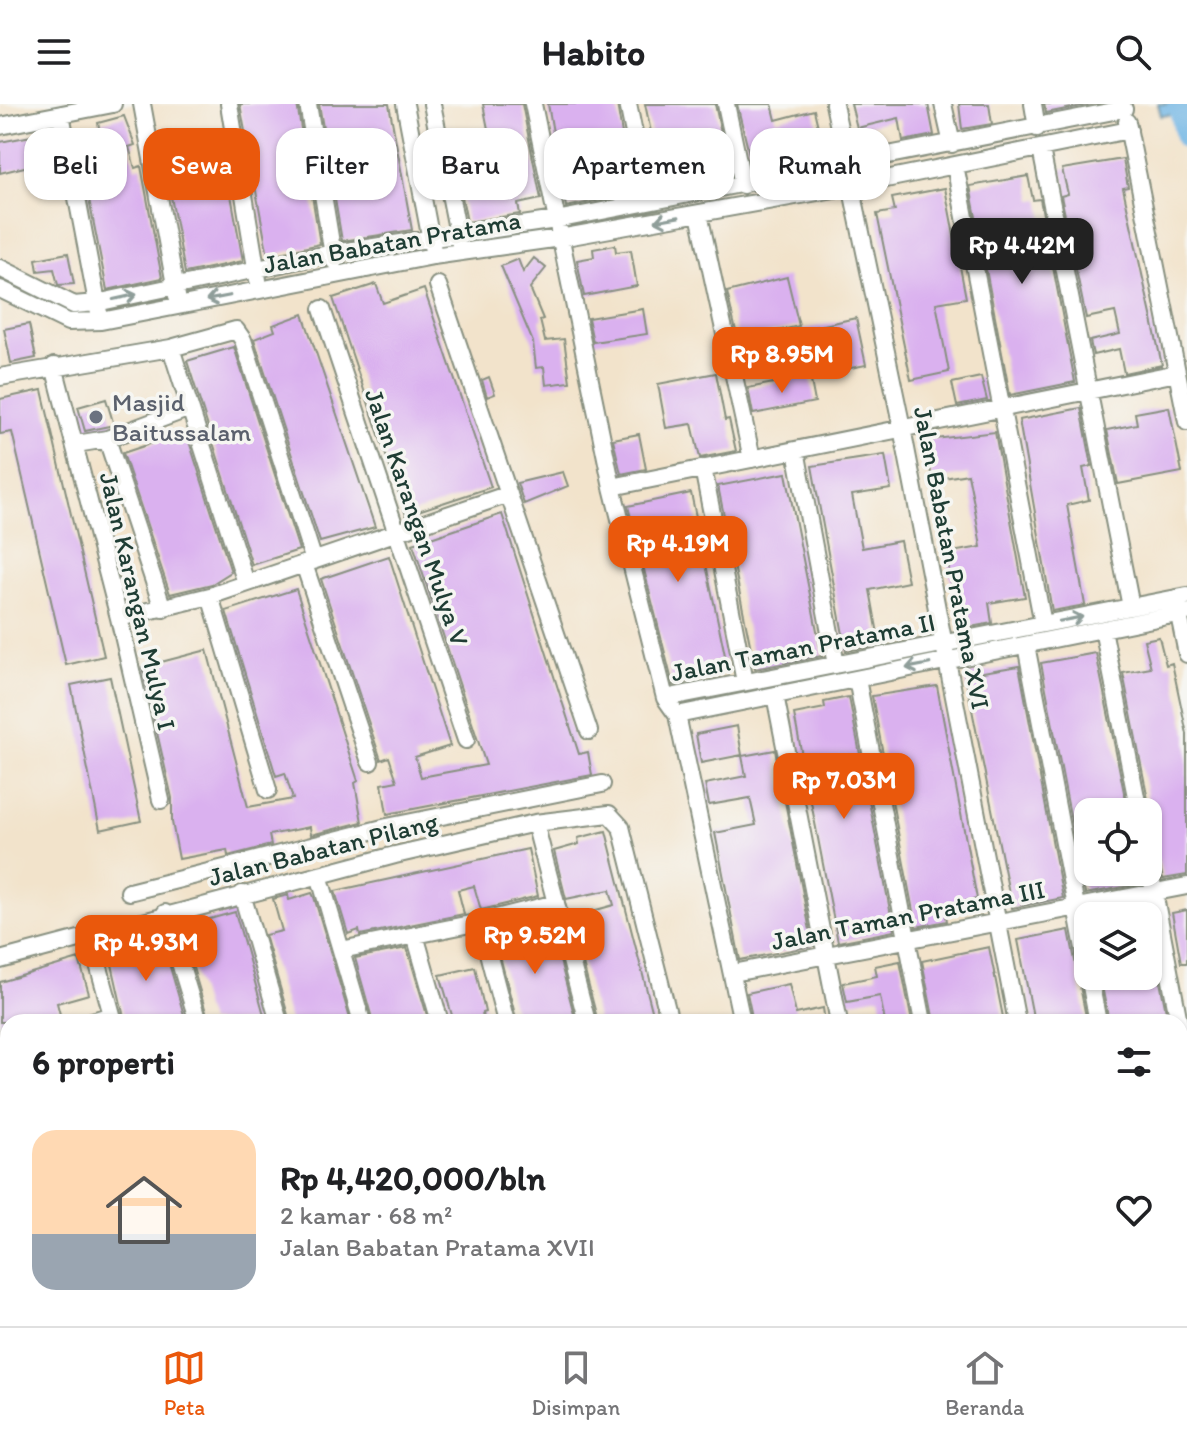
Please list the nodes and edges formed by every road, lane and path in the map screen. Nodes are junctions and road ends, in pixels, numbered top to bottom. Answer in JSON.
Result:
{"nodes":[{"id":1,"x":113,"y":104,"type":"edge"},
{"id":2,"x":142,"y":104,"type":"edge"},
{"id":3,"x":229,"y":104,"type":"edge"},
{"id":4,"x":308,"y":104,"type":"edge"},
{"id":5,"x":405,"y":104,"type":"edge"},
{"id":6,"x":432,"y":104,"type":"edge"},
{"id":7,"x":533,"y":104,"type":"edge"},
{"id":8,"x":628,"y":104,"type":"edge"},
{"id":9,"x":726,"y":104,"type":"edge"},
{"id":10,"x":834,"y":104,"type":"edge"},
{"id":11,"x":943,"y":104,"type":"edge"},
{"id":12,"x":1033,"y":104,"type":"edge"},
{"id":13,"x":1123,"y":106,"type":"edge"},
{"id":14,"x":61,"y":114,"type":"junction"},
{"id":15,"x":0,"y":126,"type":"edge"},
{"id":16,"x":839,"y":128,"type":"edge"},
{"id":17,"x":1037,"y":128,"type":"junction"},
{"id":18,"x":1129,"y":130,"type":"junction"},
{"id":19,"x":952,"y":144,"type":"junction"},
{"id":20,"x":1041,"y":149,"type":"junction"},
{"id":21,"x":890,"y":157,"type":"edge"},
{"id":22,"x":955,"y":165,"type":"junction"},
{"id":23,"x":890,"y":178,"type":"edge"},
{"id":24,"x":750,"y":184,"type":"edge"},
{"id":25,"x":743,"y":185,"type":"junction"},
{"id":26,"x":775,"y":200,"type":"edge"},
{"id":27,"x":854,"y":200,"type":"edge"},
{"id":28,"x":648,"y":202,"type":"junction"},
{"id":29,"x":699,"y":214,"type":"junction"},
{"id":30,"x":556,"y":220,"type":"junction"},
{"id":31,"x":560,"y":238,"type":"junction"},
{"id":32,"x":460,"y":243,"type":"junction"},
{"id":33,"x":432,"y":248,"type":"junction"},
{"id":34,"x":333,"y":253,"type":"junction"},
{"id":35,"x":0,"y":268,"type":"edge"},
{"id":36,"x":257,"y":269,"type":"junction"},
{"id":37,"x":336,"y":275,"type":"junction"},
{"id":38,"x":438,"y":285,"type":"dead end"},
{"id":39,"x":176,"y":286,"type":"junction"},
{"id":40,"x":0,"y":289,"type":"edge"},
{"id":41,"x":260,"y":290,"type":"junction"},
{"id":42,"x":96,"y":303,"type":"junction"},
{"id":43,"x":178,"y":306,"type":"junction"},
{"id":44,"x":322,"y":309,"type":"dead end"},
{"id":45,"x":101,"y":321,"type":"junction"},
{"id":46,"x":171,"y":348,"type":"junction"},
{"id":47,"x":54,"y":366,"type":"junction"},
{"id":48,"x":1177,"y":373,"type":"junction"},
{"id":49,"x":0,"y":377,"type":"edge"},
{"id":50,"x":1088,"y":391,"type":"junction"},
{"id":51,"x":190,"y":408,"type":"junction"},
{"id":52,"x":1004,"y":408,"type":"junction"},
{"id":53,"x":1187,"y":422,"type":"edge"},
{"id":54,"x":902,"y":428,"type":"junction"},
{"id":55,"x":107,"y":439,"type":"junction"},
{"id":56,"x":76,"y":444,"type":"junction"},
{"id":57,"x":796,"y":450,"type":"junction"},
{"id":58,"x":752,"y":459,"type":"junction"},
{"id":59,"x":703,"y":468,"type":"junction"},
{"id":60,"x":612,"y":487,"type":"junction"},
{"id":61,"x":509,"y":494,"type":"junction"},
{"id":62,"x":397,"y":534,"type":"junction"},
{"id":63,"x":309,"y":563,"type":"junction"},
{"id":64,"x":246,"y":583,"type":"junction"},
{"id":65,"x":210,"y":596,"type":"junction"},
{"id":66,"x":1182,"y":605,"type":"edge"},
{"id":67,"x":1131,"y":607,"type":"junction"},
{"id":68,"x":163,"y":609,"type":"junction"},
{"id":69,"x":119,"y":618,"type":"junction"},
{"id":70,"x":1043,"y":624,"type":"junction"},
{"id":71,"x":1103,"y":629,"type":"junction"},
{"id":72,"x":1026,"y":645,"type":"junction"},
{"id":73,"x":946,"y":652,"type":"junction"},
{"id":74,"x":1187,"y":654,"type":"edge"},
{"id":75,"x":836,"y":665,"type":"junction"},
{"id":76,"x":857,"y":679,"type":"junction"},
{"id":77,"x":745,"y":682,"type":"junction"},
{"id":78,"x":775,"y":695,"type":"junction"},
{"id":79,"x":665,"y":698,"type":"junction"},
{"id":80,"x":677,"y":715,"type":"junction"},
{"id":81,"x":589,"y":731,"type":"dead end"},
{"id":82,"x":466,"y":740,"type":"dead end"},
{"id":83,"x":370,"y":762,"type":"dead end"},
{"id":84,"x":602,"y":784,"type":"dead end"},
{"id":85,"x":268,"y":790,"type":"dead end"},
{"id":86,"x":1136,"y":798,"type":"edge"},
{"id":87,"x":161,"y":800,"type":"dead end"},
{"id":88,"x":535,"y":823,"type":"junction"},
{"id":89,"x":390,"y":841,"type":"junction"},
{"id":90,"x":319,"y":875,"type":"junction"},
{"id":91,"x":1153,"y":886,"type":"edge"},
{"id":92,"x":1187,"y":886,"type":"edge"},
{"id":93,"x":129,"y":892,"type":"dead end"},
{"id":94,"x":1154,"y":893,"type":"junction"},
{"id":95,"x":242,"y":894,"type":"junction"},
{"id":96,"x":1075,"y":902,"type":"edge"},
{"id":97,"x":1107,"y":902,"type":"edge"},
{"id":98,"x":556,"y":903,"type":"junction"},
{"id":99,"x":1074,"y":908,"type":"edge"},
{"id":100,"x":165,"y":913,"type":"junction"},
{"id":101,"x":480,"y":922,"type":"junction"},
{"id":102,"x":998,"y":923,"type":"junction"},
{"id":103,"x":90,"y":935,"type":"junction"},
{"id":104,"x":415,"y":935,"type":"junction"},
{"id":105,"x":908,"y":940,"type":"junction"},
{"id":106,"x":341,"y":950,"type":"junction"},
{"id":107,"x":826,"y":956,"type":"junction"},
{"id":108,"x":0,"y":960,"type":"edge"},
{"id":109,"x":733,"y":973,"type":"junction"},
{"id":110,"x":1092,"y":990,"type":"edge"},
{"id":111,"x":112,"y":1014,"type":"edge"},
{"id":112,"x":196,"y":1014,"type":"edge"},
{"id":113,"x":277,"y":1014,"type":"edge"},
{"id":114,"x":360,"y":1014,"type":"edge"},
{"id":115,"x":438,"y":1014,"type":"edge"},
{"id":116,"x":504,"y":1014,"type":"edge"},
{"id":117,"x":585,"y":1014,"type":"edge"},
{"id":118,"x":668,"y":1014,"type":"edge"},
{"id":119,"x":741,"y":1014,"type":"edge"},
{"id":120,"x":837,"y":1014,"type":"edge"},
{"id":121,"x":922,"y":1014,"type":"edge"},
{"id":122,"x":1015,"y":1014,"type":"edge"},
{"id":123,"x":1096,"y":1014,"type":"edge"},
{"id":124,"x":1178,"y":1014,"type":"edge"}],
"edges":[{"from":1,"to":14,"type":"street"},
{"from":2,"to":39,"type":"street"},
{"from":3,"to":36,"type":"street"},
{"from":4,"to":34,"type":"street"},
{"from":5,"to":33,"type":"street"},
{"from":6,"to":32,"type":"street"},
{"from":7,"to":30,"type":"street"},
{"from":8,"to":28,"type":"street"},
{"from":9,"to":25,"type":"street"},
{"from":10,"to":16,"type":"street","name":"Jalan Babatan Pratama XVI"},
{"from":11,"to":19,"type":"street"},
{"from":12,"to":17,"type":"street"},
{"from":13,"to":17,"type":"street","name":"Jalan Babatan Pratama"},
{"from":13,"to":18,"type":"street"},
{"from":14,"to":15,"type":"street"},
{"from":14,"to":42,"type":"street"},
{"from":17,"to":19,"type":"street","name":"Jalan Babatan Pratama"},
{"from":18,"to":20,"type":"street","name":"Jalan Babatan Pratama"},
{"from":18,"to":48,"type":"street"},
{"from":19,"to":21,"type":"street","name":"Jalan Babatan Pratama"},
{"from":20,"to":22,"type":"street","name":"Jalan Babatan Pratama"},
{"from":20,"to":50,"type":"street"},
{"from":22,"to":23,"type":"street","name":"Jalan Babatan Pratama"},
{"from":22,"to":52,"type":"street"},
{"from":24,"to":25,"type":"street","name":"Jalan Babatan Pratama"},
{"from":25,"to":28,"type":"street","name":"Jalan Babatan Pratama"},
{"from":26,"to":29,"type":"street","name":"Jalan Babatan Pratama"},
{"from":27,"to":54,"type":"street","name":"Jalan Babatan Pratama XVI"},
{"from":28,"to":30,"type":"street","name":"Jalan Babatan Pratama"},
{"from":29,"to":31,"type":"street","name":"Jalan Babatan Pratama","one_way":true},
{"from":29,"to":58,"type":"street"},
{"from":30,"to":31,"type":"street"},
{"from":30,"to":32,"type":"street","name":"Jalan Babatan Pratama"},
{"from":31,"to":32,"type":"street","name":"Jalan Babatan Pratama"},
{"from":31,"to":60,"type":"street"},
{"from":32,"to":33,"type":"street","name":"Jalan Babatan Pratama"},
{"from":33,"to":34,"type":"street","name":"Jalan Babatan Pratama"},
{"from":33,"to":37,"type":"street","name":"Jalan Babatan Pratama"},
{"from":34,"to":36,"type":"street","name":"Jalan Babatan Pratama"},
{"from":34,"to":37,"type":"street"},
{"from":35,"to":42,"type":"street","name":"Jalan Babatan Pratama"},
{"from":36,"to":39,"type":"street","name":"Jalan Babatan Pratama"},
{"from":36,"to":41,"type":"street"},
{"from":37,"to":41,"type":"street","name":"Jalan Babatan Pratama"},
{"from":38,"to":61,"type":"street"},
{"from":42,"to":39,"type":"street","name":"Jalan Babatan Pratama","one_way":true},
{"from":39,"to":43,"type":"street"},
{"from":40,"to":45,"type":"street","name":"Jalan Babatan Pratama"},
{"from":41,"to":43,"type":"street","name":"Jalan Babatan Pratama","one_way":true},
{"from":42,"to":45,"type":"street"},
{"from":43,"to":45,"type":"street","name":"Jalan Babatan Pratama"},
{"from":44,"to":62,"type":"street","name":"Jalan Karangan Mulya V"},
{"from":46,"to":47,"type":"street"},
{"from":46,"to":51,"type":"street"},
{"from":46,"to":63,"type":"street"},
{"from":47,"to":49,"type":"street"},
{"from":47,"to":56,"type":"street","name":"Jalan Karangan Mulya I"},
{"from":48,"to":50,"type":"street"},
{"from":48,"to":53,"type":"street"},
{"from":50,"to":52,"type":"street"},
{"from":50,"to":67,"type":"street"},
{"from":51,"to":55,"type":"street"},
{"from":51,"to":64,"type":"street"},
{"from":52,"to":54,"type":"street"},
{"from":52,"to":70,"type":"street"},
{"from":54,"to":57,"type":"street"},
{"from":54,"to":73,"type":"street","name":"Jalan Babatan Pratama XVI"},
{"from":55,"to":56,"type":"street"},
{"from":55,"to":68,"type":"street","name":"Jalan Karangan Mulya I"},
{"from":56,"to":69,"type":"street","name":"Jalan Karangan Mulya I"},
{"from":57,"to":58,"type":"street"},
{"from":57,"to":75,"type":"street"},
{"from":58,"to":59,"type":"street"},
{"from":59,"to":60,"type":"street"},
{"from":59,"to":77,"type":"street"},
{"from":60,"to":79,"type":"street"},
{"from":61,"to":62,"type":"street"},
{"from":61,"to":81,"type":"street"},
{"from":62,"to":63,"type":"street"},
{"from":62,"to":82,"type":"street","name":"Jalan Karangan Mulya V"},
{"from":63,"to":64,"type":"street"},
{"from":63,"to":83,"type":"street"},
{"from":64,"to":65,"type":"street"},
{"from":65,"to":68,"type":"street"},
{"from":65,"to":85,"type":"street"},
{"from":66,"to":67,"type":"street","name":"Jalan Taman Pratama II"},
{"from":66,"to":71,"type":"street","name":"Jalan Taman Pratama II"},
{"from":66,"to":74,"type":"street"},
{"from":70,"to":67,"type":"street","name":"Jalan Taman Pratama II","one_way":true},
{"from":68,"to":69,"type":"street"},
{"from":69,"to":87,"type":"street","name":"Jalan Karangan Mulya I"},
{"from":70,"to":73,"type":"street","name":"Jalan Taman Pratama II"},
{"from":71,"to":72,"type":"street","name":"Jalan Taman Pratama II"},
{"from":71,"to":86,"type":"street"},
{"from":72,"to":73,"type":"street","name":"Jalan Taman Pratama II"},
{"from":72,"to":96,"type":"street"},
{"from":73,"to":75,"type":"street","name":"Jalan Taman Pratama II"},
{"from":73,"to":76,"type":"street","name":"Jalan Taman Pratama II","one_way":true},
{"from":73,"to":102,"type":"street","name":"Jalan Babatan Pratama XVI"},
{"from":75,"to":77,"type":"street","name":"Jalan Taman Pratama II"},
{"from":76,"to":78,"type":"street","name":"Jalan Taman Pratama II"},
{"from":76,"to":105,"type":"street"},
{"from":77,"to":79,"type":"street","name":"Jalan Taman Pratama II"},
{"from":78,"to":80,"type":"street","name":"Jalan Taman Pratama II"},
{"from":78,"to":107,"type":"street"},
{"from":79,"to":80,"type":"street"},
{"from":80,"to":109,"type":"street"},
{"from":84,"to":89,"type":"street"},
{"from":88,"to":89,"type":"street","name":"Jalan Babatan Pilang"},
{"from":88,"to":98,"type":"street"},
{"from":88,"to":118,"type":"street","name":"Jalan Babatan Pilang"},
{"from":89,"to":90,"type":"street","name":"Jalan Babatan Pilang"},
{"from":89,"to":93,"type":"street"},
{"from":90,"to":95,"type":"street","name":"Jalan Babatan Pilang"},
{"from":90,"to":106,"type":"street"},
{"from":91,"to":94,"type":"street"},
{"from":92,"to":94,"type":"street","name":"Jalan Taman Pratama III"},
{"from":94,"to":97,"type":"street","name":"Jalan Taman Pratama III"},
{"from":94,"to":124,"type":"street"},
{"from":95,"to":100,"type":"street","name":"Jalan Babatan Pilang"},
{"from":95,"to":113,"type":"street"},
{"from":98,"to":101,"type":"street"},
{"from":98,"to":117,"type":"street"},
{"from":99,"to":102,"type":"street","name":"Jalan Taman Pratama III"},
{"from":100,"to":103,"type":"street","name":"Jalan Babatan Pilang"},
{"from":100,"to":112,"type":"street"},
{"from":101,"to":104,"type":"street"},
{"from":101,"to":116,"type":"street"},
{"from":102,"to":105,"type":"street","name":"Jalan Taman Pratama III"},
{"from":102,"to":122,"type":"street","name":"Jalan Babatan Pratama XVI"},
{"from":103,"to":108,"type":"street","name":"Jalan Babatan Pilang"},
{"from":103,"to":111,"type":"street"},
{"from":104,"to":106,"type":"street"},
{"from":104,"to":115,"type":"street"},
{"from":105,"to":107,"type":"street","name":"Jalan Taman Pratama III"},
{"from":105,"to":121,"type":"street"},
{"from":106,"to":114,"type":"street"},
{"from":107,"to":109,"type":"street","name":"Jalan Taman Pratama III"},
{"from":107,"to":120,"type":"street"},
{"from":109,"to":119,"type":"street"},
{"from":110,"to":123,"type":"street"}]}
